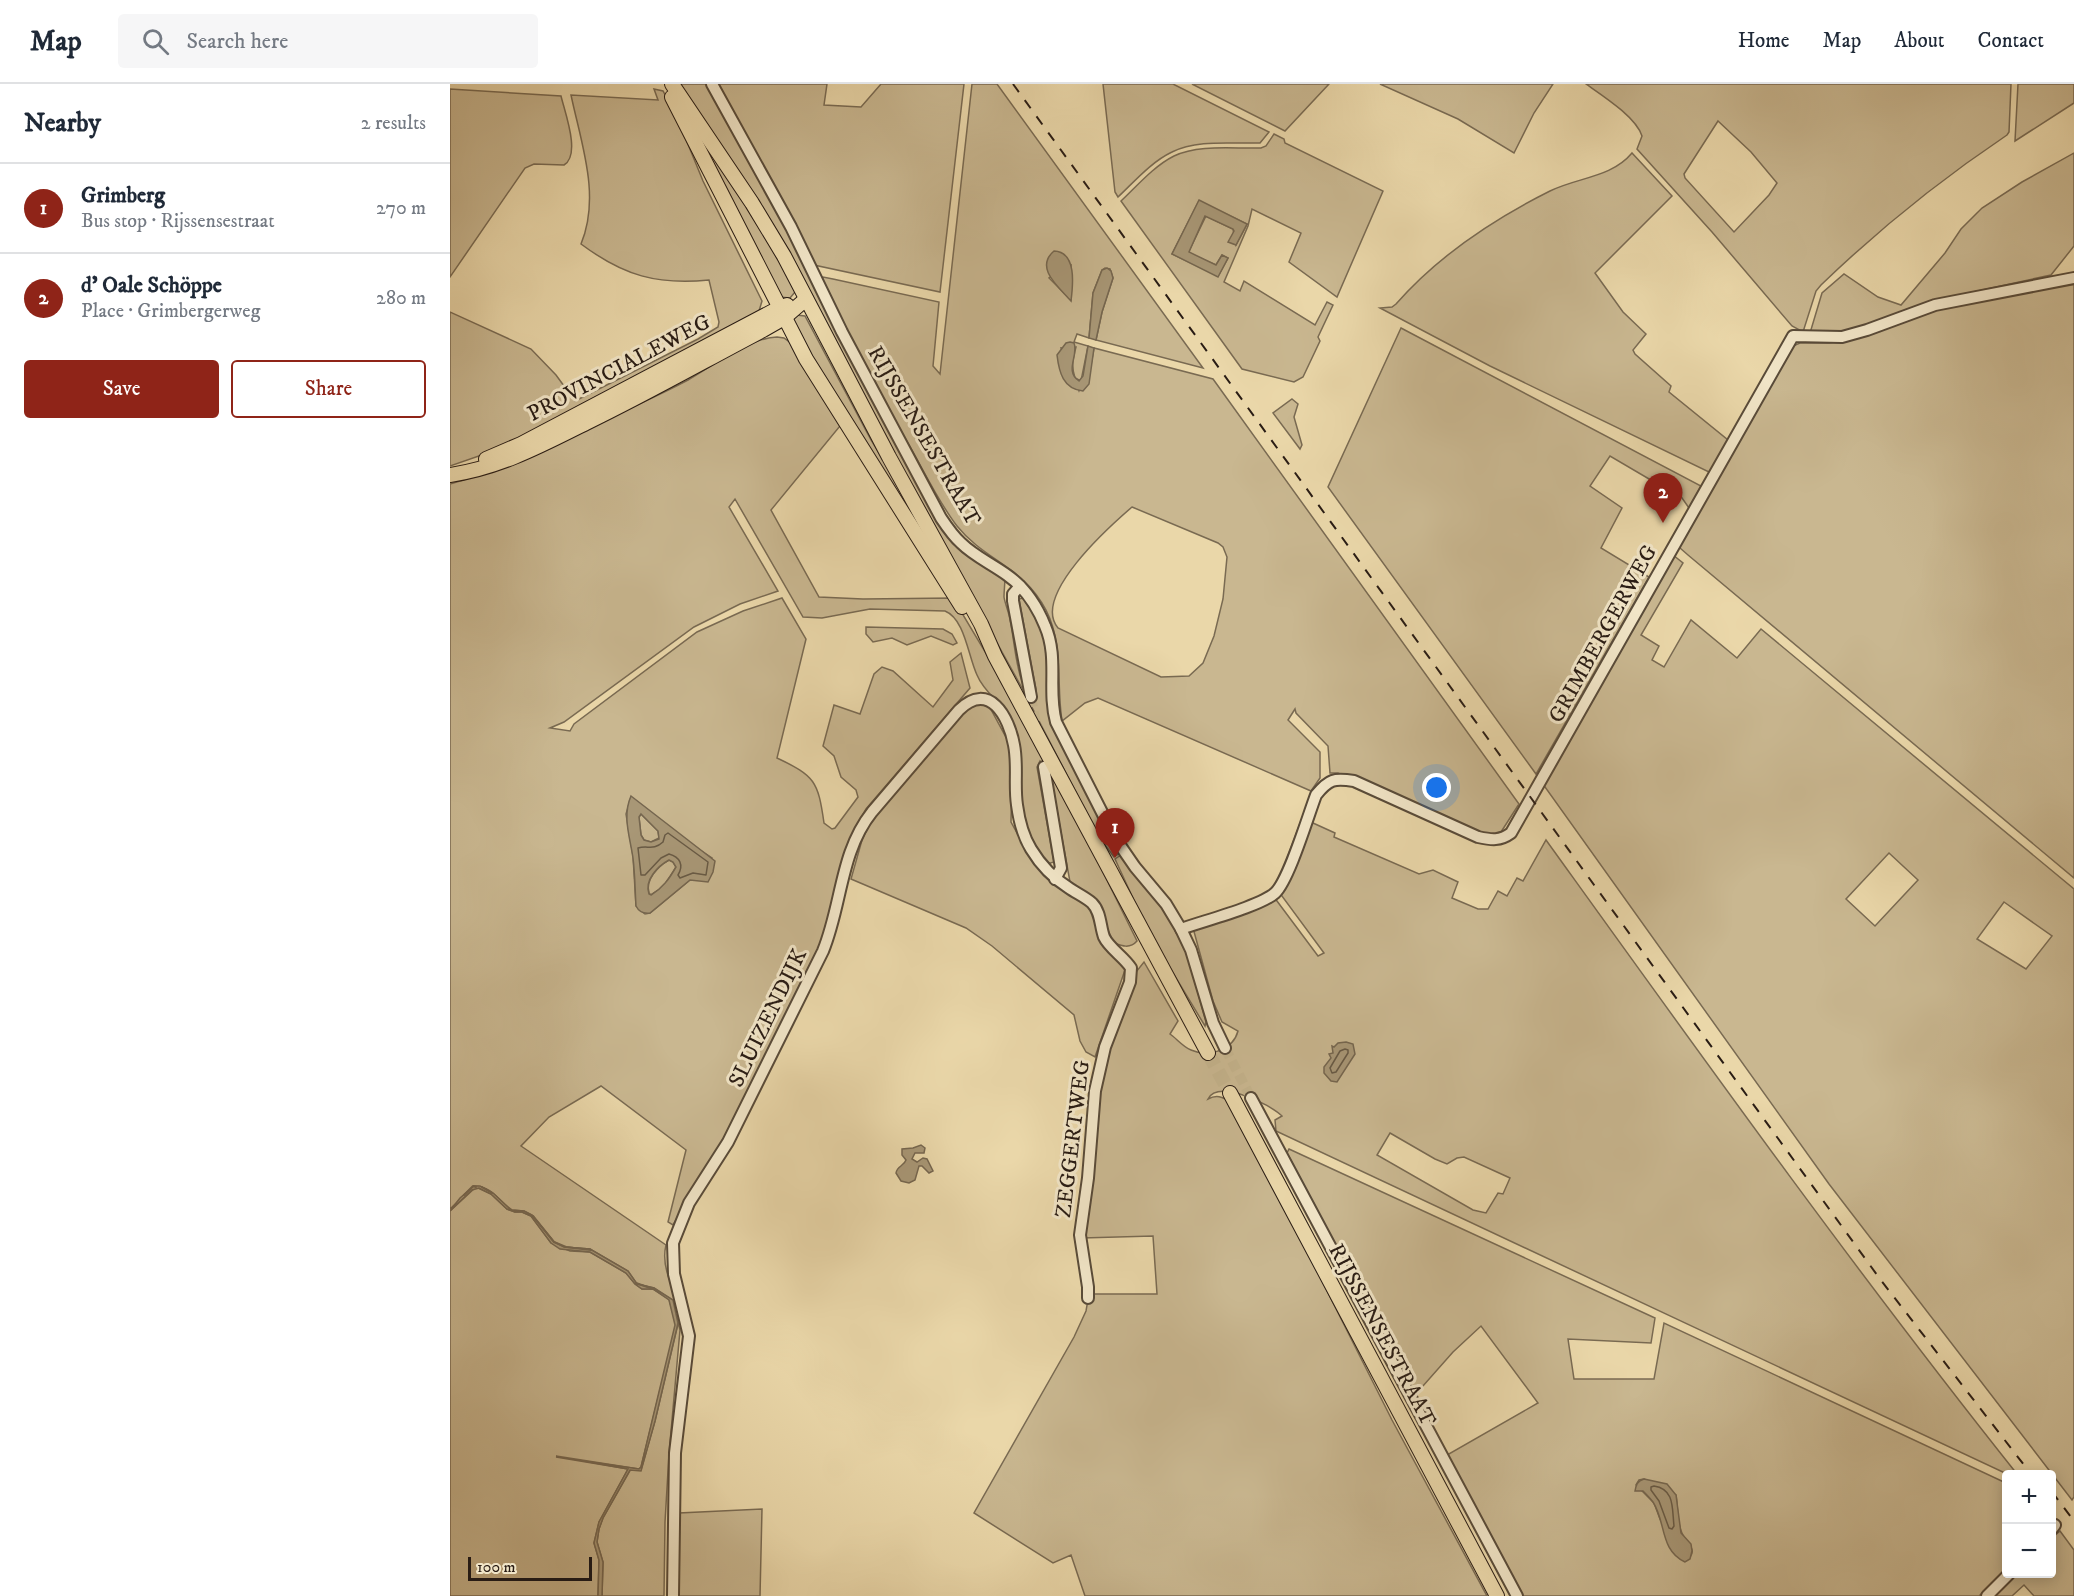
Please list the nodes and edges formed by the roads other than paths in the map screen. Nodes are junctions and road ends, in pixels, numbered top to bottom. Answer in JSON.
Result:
{"nodes":[{"id":1,"x":666,"y":84,"type":"edge"},
{"id":2,"x":672,"y":84,"type":"edge"},
{"id":3,"x":712,"y":84,"type":"edge"},
{"id":4,"x":2074,"y":278,"type":"edge"},
{"id":5,"x":806,"y":299,"type":"junction"},
{"id":6,"x":781,"y":313,"type":"junction"},
{"id":7,"x":450,"y":474,"type":"edge"},
{"id":8,"x":1020,"y":586,"type":"junction"},
{"id":9,"x":995,"y":656,"type":"junction"},
{"id":10,"x":1031,"y":697,"type":"tunnel mouth"},
{"id":11,"x":1044,"y":767,"type":"dead end"},
{"id":12,"x":1055,"y":879,"type":"junction"},
{"id":13,"x":1181,"y":929,"type":"junction"},
{"id":14,"x":1225,"y":1048,"type":"tunnel mouth"},
{"id":15,"x":1208,"y":1053,"type":"tunnel mouth"},
{"id":16,"x":1230,"y":1093,"type":"tunnel mouth"},
{"id":17,"x":1251,"y":1098,"type":"tunnel mouth"},
{"id":18,"x":1088,"y":1298,"type":"dead end"},
{"id":19,"x":2005,"y":1578,"type":"edge"},
{"id":20,"x":673,"y":1596,"type":"edge"},
{"id":21,"x":1497,"y":1596,"type":"edge"},
{"id":22,"x":1517,"y":1596,"type":"edge"},
{"id":23,"x":1987,"y":1596,"type":"edge"}],
"edges":[{"from":1,"to":6,"type":"main road","name":"RIJSSENSESTRAAT"},
{"from":2,"to":5,"type":"main road","name":"RIJSSENSESTRAAT"},
{"from":3,"to":8,"type":"street","name":"RIJSSENSESTRAAT"},
{"from":4,"to":13,"type":"street","name":"GRIMBERGERWEG"},
{"from":5,"to":6,"type":"main road"},
{"from":5,"to":9,"type":"main road","name":"RIJSSENSESTRAAT"},
{"from":6,"to":7,"type":"main road","name":"PROVINCIALEWEG"},
{"from":6,"to":9,"type":"main road","name":"RIJSSENSESTRAAT"},
{"from":8,"to":10,"type":"street"},
{"from":8,"to":13,"type":"street","name":"RIJSSENSESTRAAT"},
{"from":9,"to":15,"type":"main road","name":"RIJSSENSESTRAAT"},
{"from":11,"to":12,"type":"street"},
{"from":12,"to":18,"type":"street","name":"ZEGGERTWEG"},
{"from":12,"to":20,"type":"street","name":"SLUIZENDIJK"},
{"from":13,"to":14,"type":"street","name":"RIJSSENSESTRAAT"},
{"from":16,"to":21,"type":"main road","name":"RIJSSENSESTRAAT"},
{"from":17,"to":22,"type":"street","name":"RIJSSENSESTRAAT"},
{"from":19,"to":23,"type":"street"}]}
